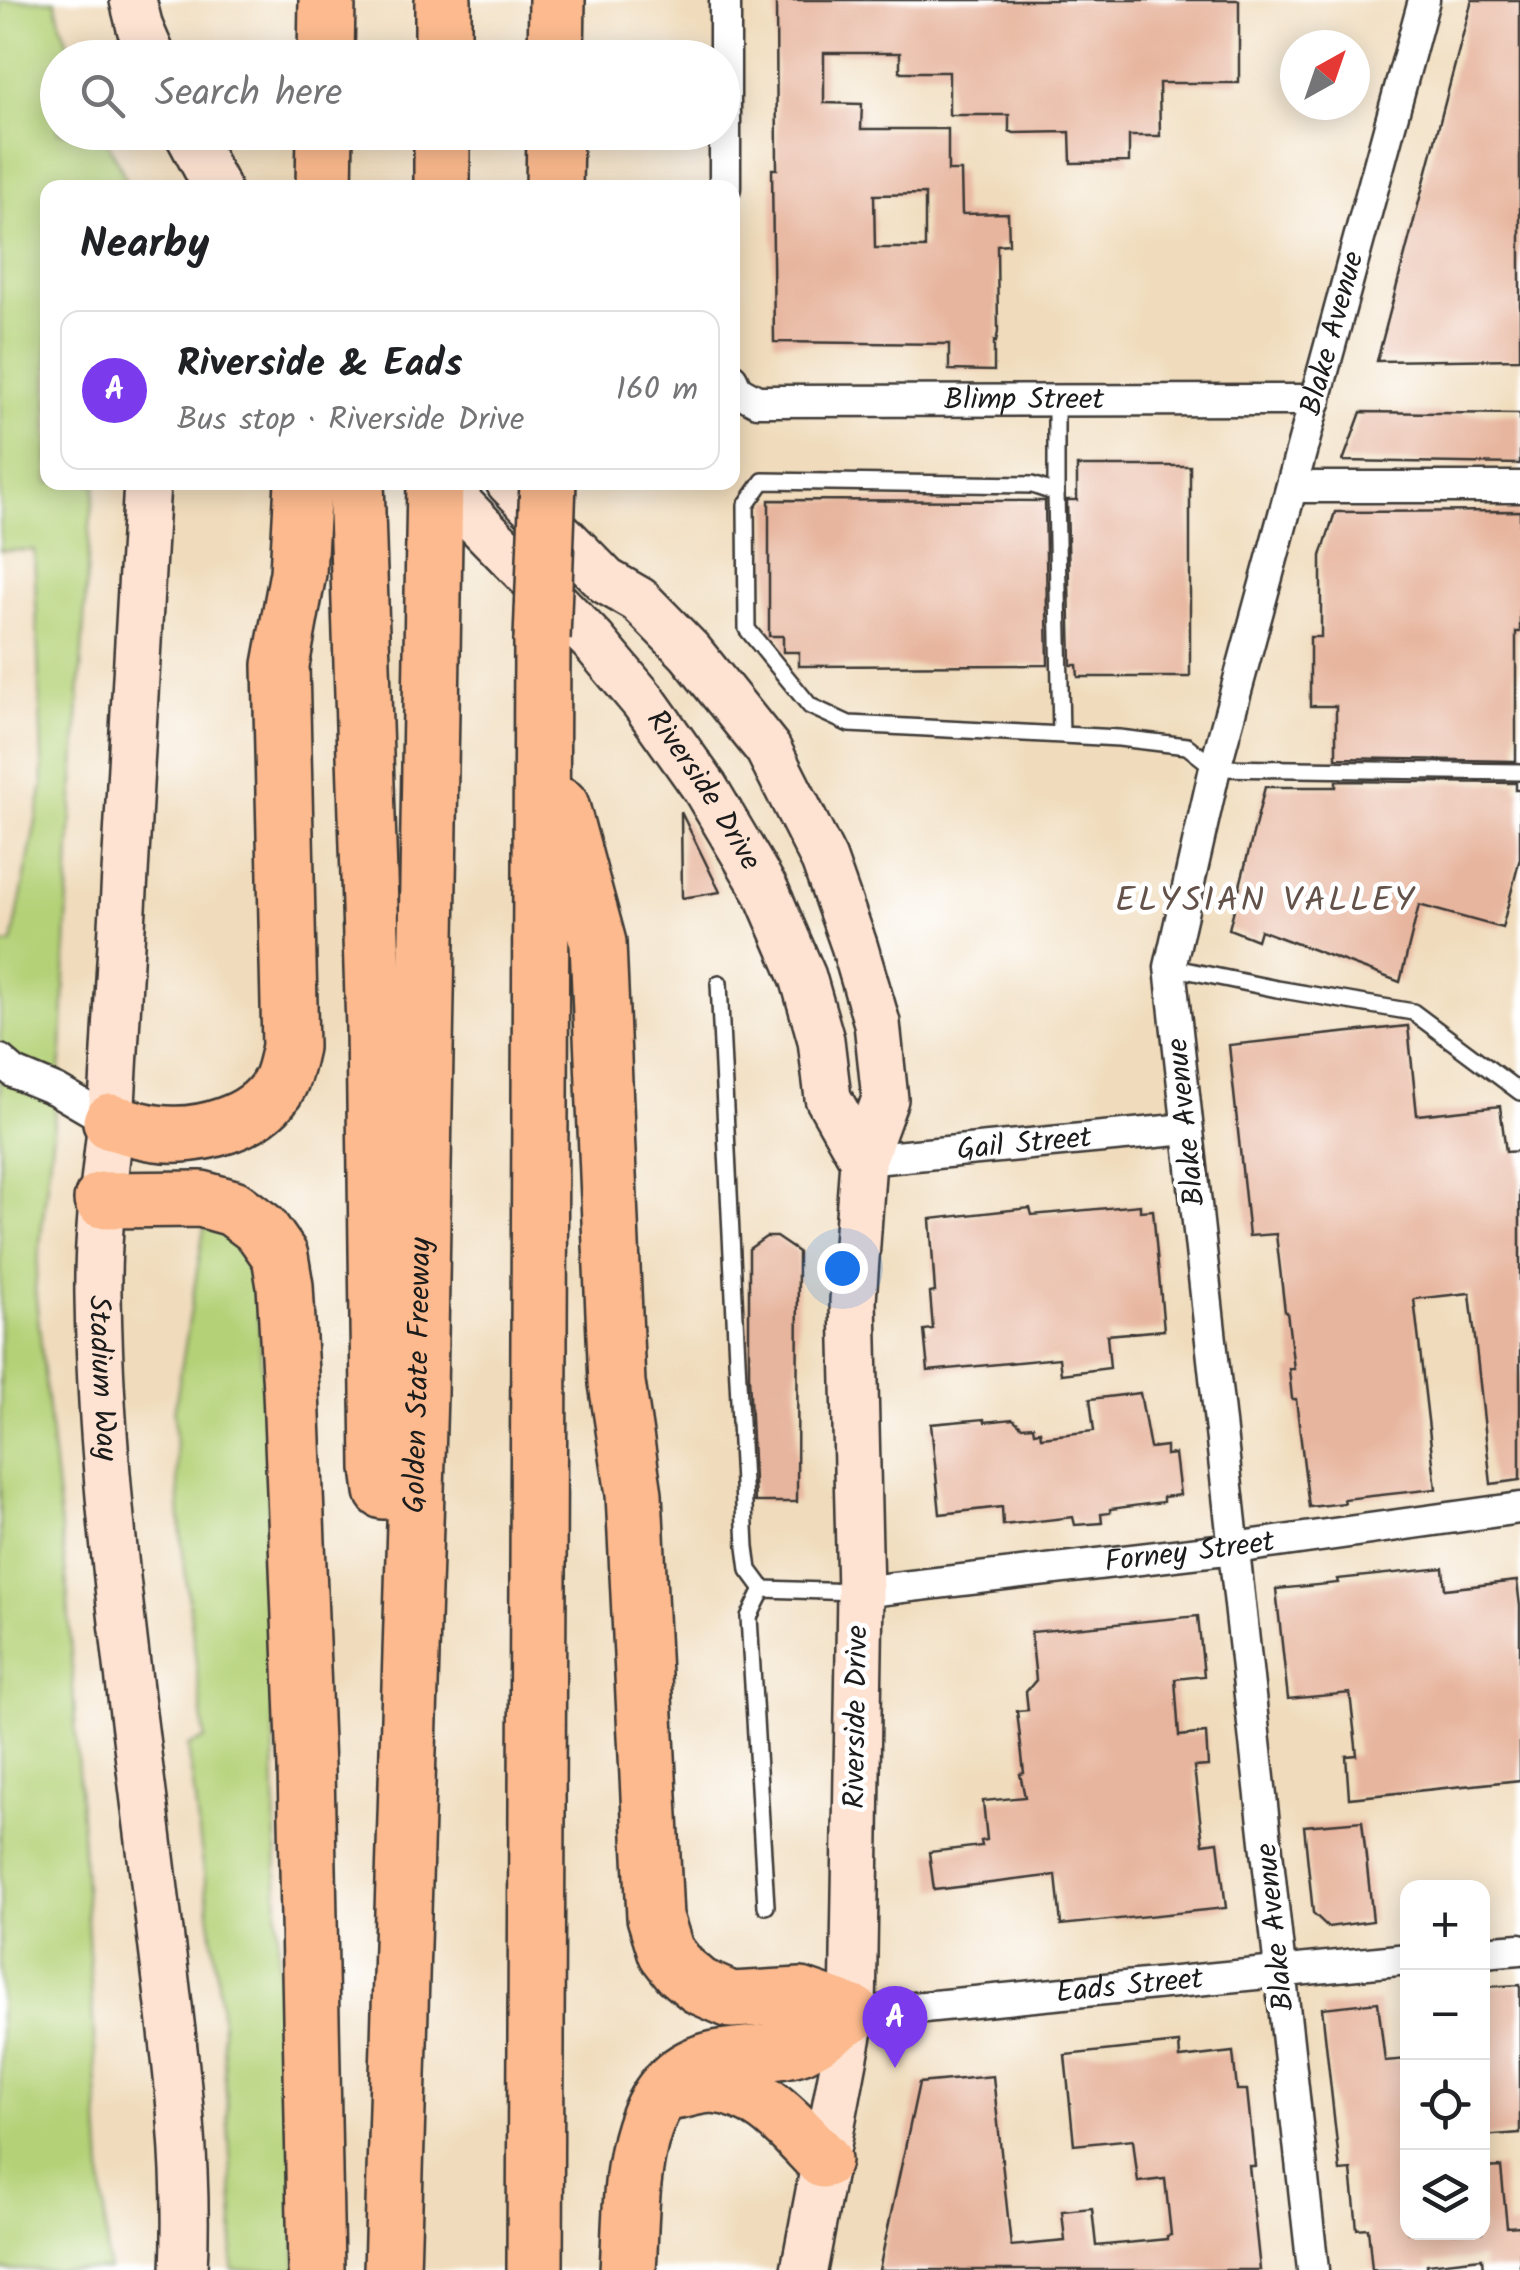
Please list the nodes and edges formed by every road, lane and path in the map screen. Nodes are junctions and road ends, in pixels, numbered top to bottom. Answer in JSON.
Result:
{"nodes":[{"id":1,"x":133,"y":0,"type":"edge"},
{"id":2,"x":327,"y":0,"type":"edge"},
{"id":3,"x":350,"y":0,"type":"edge"},
{"id":4,"x":443,"y":0,"type":"edge"},
{"id":5,"x":557,"y":0,"type":"edge"},
{"id":6,"x":726,"y":0,"type":"edge"},
{"id":7,"x":1424,"y":0,"type":"edge"},
{"id":8,"x":145,"y":40,"type":"edge"},
{"id":9,"x":326,"y":40,"type":"edge"},
{"id":10,"x":351,"y":40,"type":"edge"},
{"id":11,"x":442,"y":40,"type":"edge"},
{"id":12,"x":556,"y":40,"type":"edge"},
{"id":13,"x":726,"y":40,"type":"edge"},
{"id":14,"x":197,"y":150,"type":"edge"},
{"id":15,"x":325,"y":150,"type":"edge"},
{"id":16,"x":352,"y":150,"type":"edge"},
{"id":17,"x":442,"y":150,"type":"edge"},
{"id":18,"x":555,"y":150,"type":"edge"},
{"id":19,"x":725,"y":150,"type":"edge"},
{"id":20,"x":213,"y":180,"type":"edge"},
{"id":21,"x":324,"y":180,"type":"edge"},
{"id":22,"x":352,"y":180,"type":"edge"},
{"id":23,"x":442,"y":180,"type":"edge"},
{"id":24,"x":554,"y":180,"type":"edge"},
{"id":25,"x":725,"y":180,"type":"edge"},
{"id":26,"x":740,"y":388,"type":"edge"},
{"id":27,"x":1316,"y":400,"type":"junction"},
{"id":28,"x":1056,"y":401,"type":"junction"},
{"id":29,"x":1292,"y":487,"type":"junction"},
{"id":30,"x":1520,"y":487,"type":"edge"},
{"id":31,"x":147,"y":490,"type":"edge"},
{"id":32,"x":303,"y":490,"type":"edge"},
{"id":33,"x":356,"y":490,"type":"edge"},
{"id":34,"x":517,"y":490,"type":"edge"},
{"id":35,"x":548,"y":490,"type":"edge"},
{"id":36,"x":1056,"y":492,"type":"junction"},
{"id":37,"x":435,"y":499,"type":"edge"},
{"id":38,"x":1061,"y":735,"type":"junction"},
{"id":39,"x":543,"y":737,"type":"junction"},
{"id":40,"x":1215,"y":768,"type":"junction"},
{"id":41,"x":1520,"y":772,"type":"edge"},
{"id":42,"x":1170,"y":967,"type":"junction"},
{"id":43,"x":720,"y":982,"type":"dead end"},
{"id":44,"x":0,"y":1060,"type":"edge"},
{"id":45,"x":1520,"y":1092,"type":"edge"},
{"id":46,"x":111,"y":1122,"type":"junction"},
{"id":47,"x":1188,"y":1129,"type":"junction"},
{"id":48,"x":863,"y":1160,"type":"junction"},
{"id":49,"x":102,"y":1200,"type":"junction"},
{"id":50,"x":1520,"y":1508,"type":"edge"},
{"id":51,"x":1234,"y":1548,"type":"junction"},
{"id":52,"x":762,"y":1589,"type":"junction"},
{"id":53,"x":860,"y":1592,"type":"junction"},
{"id":54,"x":408,"y":1707,"type":"junction"},
{"id":55,"x":766,"y":1906,"type":"dead end"},
{"id":56,"x":1520,"y":1949,"type":"edge"},
{"id":57,"x":1490,"y":1951,"type":"edge"},
{"id":58,"x":1400,"y":1959,"type":"edge"},
{"id":59,"x":1282,"y":1970,"type":"junction"},
{"id":60,"x":853,"y":2014,"type":"junction"},
{"id":61,"x":660,"y":2095,"type":"junction"},
{"id":62,"x":823,"y":2160,"type":"junction"},
{"id":63,"x":184,"y":2270,"type":"edge"},
{"id":64,"x":316,"y":2270,"type":"edge"},
{"id":65,"x":392,"y":2270,"type":"edge"},
{"id":66,"x":536,"y":2270,"type":"edge"},
{"id":67,"x":628,"y":2270,"type":"edge"},
{"id":68,"x":804,"y":2270,"type":"edge"},
{"id":69,"x":1313,"y":2270,"type":"edge"}],
"edges":[{"from":1,"to":8,"type":"main road"},
{"from":2,"to":9,"type":"highway"},
{"from":3,"to":10,"type":"highway"},
{"from":4,"to":11,"type":"highway"},
{"from":5,"to":12,"type":"highway"},
{"from":6,"to":13,"type":"street"},
{"from":7,"to":27,"type":"street","name":"Blake Avenue"},
{"from":14,"to":20,"type":"main road"},
{"from":15,"to":21,"type":"highway"},
{"from":16,"to":22,"type":"highway"},
{"from":17,"to":23,"type":"highway"},
{"from":18,"to":24,"type":"highway"},
{"from":19,"to":25,"type":"street"},
{"from":26,"to":28,"type":"street","name":"Blimp Street"},
{"from":27,"to":28,"type":"street","name":"Blimp Street"},
{"from":27,"to":29,"type":"street","name":"Blake Avenue"},
{"from":28,"to":36,"type":"lane"},
{"from":29,"to":30,"type":"street"},
{"from":29,"to":40,"type":"street","name":"Blake Avenue"},
{"from":31,"to":46,"type":"main road","name":"Stadium Way"},
{"from":32,"to":46,"type":"highway"},
{"from":33,"to":54,"type":"highway"},
{"from":34,"to":48,"type":"main road","name":"Riverside Drive"},
{"from":35,"to":39,"type":"highway","bridge":true},
{"from":36,"to":38,"type":"lane"},
{"from":36,"to":38,"type":"lane"},
{"from":37,"to":48,"type":"main road","name":"Riverside Drive"},
{"from":37,"to":54,"type":"highway","name":"Golden State Freeway"},
{"from":38,"to":40,"type":"lane"},
{"from":39,"to":60,"type":"highway"},
{"from":39,"to":66,"type":"highway"},
{"from":40,"to":41,"type":"lane"},
{"from":40,"to":42,"type":"street","name":"Blake Avenue"},
{"from":42,"to":45,"type":"lane"},
{"from":42,"to":47,"type":"street","name":"Blake Avenue"},
{"from":43,"to":52,"type":"lane"},
{"from":44,"to":46,"type":"street"},
{"from":46,"to":49,"type":"main road","name":"Stadium Way"},
{"from":47,"to":48,"type":"street","name":"Gail Street"},
{"from":47,"to":51,"type":"street","name":"Blake Avenue"},
{"from":48,"to":53,"type":"main road","name":"Riverside Drive"},
{"from":49,"to":63,"type":"main road","name":"Stadium Way"},
{"from":49,"to":64,"type":"highway"},
{"from":50,"to":51,"type":"street","name":"Forney Street"},
{"from":51,"to":53,"type":"street","name":"Forney Street"},
{"from":51,"to":59,"type":"street","name":"Blake Avenue"},
{"from":52,"to":53,"type":"lane"},
{"from":52,"to":55,"type":"lane"},
{"from":53,"to":60,"type":"main road","name":"Riverside Drive"},
{"from":54,"to":65,"type":"highway","name":"Golden State Freeway"},
{"from":56,"to":57,"type":"street"},
{"from":58,"to":59,"type":"street","name":"Eads Street"},
{"from":59,"to":60,"type":"street","name":"Eads Street"},
{"from":59,"to":69,"type":"street","name":"Blake Avenue"},
{"from":60,"to":61,"type":"highway"},
{"from":60,"to":62,"type":"main road","name":"Riverside Drive"},
{"from":61,"to":62,"type":"highway"},
{"from":61,"to":67,"type":"highway"},
{"from":62,"to":68,"type":"main road","name":"Riverside Drive"}]}
